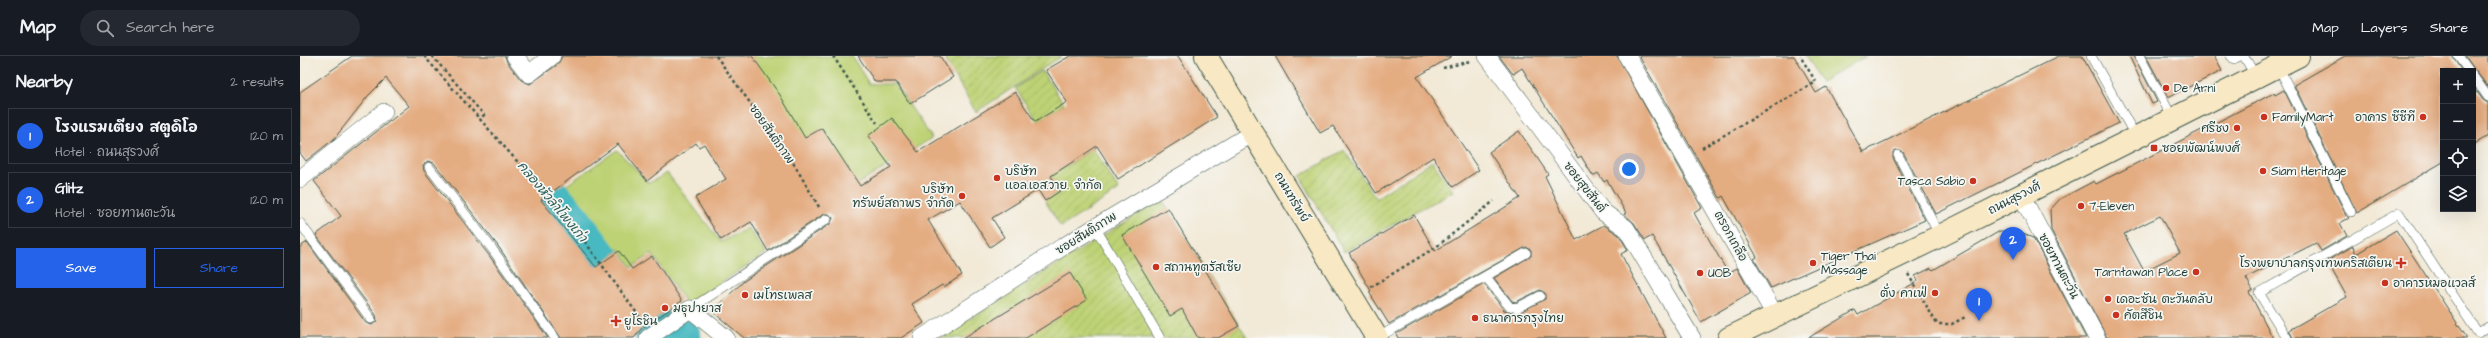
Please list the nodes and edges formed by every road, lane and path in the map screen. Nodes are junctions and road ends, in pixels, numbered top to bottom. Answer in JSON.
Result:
{"nodes":[{"id":1,"x":424,"y":56,"type":"edge"},
{"id":2,"x":432,"y":56,"type":"edge"},
{"id":3,"x":515,"y":56,"type":"edge"},
{"id":4,"x":552,"y":56,"type":"edge"},
{"id":5,"x":716,"y":56,"type":"edge"},
{"id":6,"x":833,"y":56,"type":"edge"},
{"id":7,"x":1206,"y":56,"type":"edge"},
{"id":8,"x":1627,"y":56,"type":"edge"},
{"id":9,"x":1800,"y":56,"type":"edge"},
{"id":10,"x":2091,"y":56,"type":"edge"},
{"id":11,"x":2231,"y":56,"type":"edge"},
{"id":12,"x":2240,"y":56,"type":"edge"},
{"id":13,"x":2244,"y":56,"type":"edge"},
{"id":14,"x":2298,"y":56,"type":"edge"},
{"id":15,"x":2458,"y":56,"type":"edge"},
{"id":16,"x":2140,"y":57,"type":"edge"},
{"id":17,"x":1481,"y":58,"type":"edge"},
{"id":18,"x":2278,"y":66,"type":"junction"},
{"id":19,"x":1443,"y":68,"type":"dead end"},
{"id":20,"x":2467,"y":68,"type":"edge"},
{"id":21,"x":2256,"y":77,"type":"junction"},
{"id":22,"x":2476,"y":80,"type":"edge"},
{"id":23,"x":2488,"y":97,"type":"edge"},
{"id":24,"x":384,"y":112,"type":"dead end"},
{"id":25,"x":480,"y":119,"type":"junction"},
{"id":26,"x":2173,"y":119,"type":"junction"},
{"id":27,"x":877,"y":123,"type":"dead end"},
{"id":28,"x":1254,"y":132,"type":"junction"},
{"id":29,"x":2136,"y":137,"type":"junction"},
{"id":30,"x":1898,"y":155,"type":"dead end"},
{"id":31,"x":1686,"y":157,"type":"junction"},
{"id":32,"x":429,"y":167,"type":"dead end"},
{"id":33,"x":300,"y":180,"type":"edge"},
{"id":34,"x":2021,"y":195,"type":"junction"},
{"id":35,"x":1494,"y":201,"type":"dead end"},
{"id":36,"x":2351,"y":212,"type":"dead end"},
{"id":37,"x":827,"y":219,"type":"joint"},
{"id":38,"x":300,"y":223,"type":"edge"},
{"id":39,"x":1095,"y":227,"type":"junction"},
{"id":40,"x":1940,"y":236,"type":"junction"},
{"id":41,"x":1526,"y":253,"type":"dead end"},
{"id":42,"x":1907,"y":272,"type":"dead end"},
{"id":43,"x":1486,"y":277,"type":"junction"},
{"id":44,"x":1367,"y":289,"type":"dead end"},
{"id":45,"x":1540,"y":296,"type":"dead end"},
{"id":46,"x":684,"y":313,"type":"junction"},
{"id":47,"x":1775,"y":315,"type":"junction"},
{"id":48,"x":1968,"y":316,"type":"dead end"},
{"id":49,"x":371,"y":319,"type":"dead end"},
{"id":50,"x":2488,"y":327,"type":"edge"},
{"id":51,"x":652,"y":335,"type":"edge"},
{"id":52,"x":555,"y":338,"type":"edge"},
{"id":53,"x":726,"y":338,"type":"edge"},
{"id":54,"x":922,"y":338,"type":"edge"},
{"id":55,"x":1160,"y":338,"type":"edge"},
{"id":56,"x":1377,"y":338,"type":"edge"},
{"id":57,"x":1692,"y":338,"type":"edge"},
{"id":58,"x":1729,"y":338,"type":"edge"},
{"id":59,"x":2097,"y":338,"type":"edge"},
{"id":60,"x":2287,"y":338,"type":"edge"}],
"edges":[{"from":1,"to":25,"type":"path"},
{"from":2,"to":25,"type":"path"},
{"from":3,"to":4,"type":"street"},
{"from":5,"to":37,"type":"path","name":"ซอยสันติภาพ"},
{"from":6,"to":27,"type":"path"},
{"from":7,"to":28,"type":"main road","name":"ถนนทรัพย์"},
{"from":8,"to":31,"type":"street","name":"ตรอกเกลือ"},
{"from":9,"to":31,"type":"path"},
{"from":10,"to":29,"type":"lane"},
{"from":11,"to":12,"type":"lane"},
{"from":13,"to":21,"type":"lane"},
{"from":14,"to":18,"type":"main road","name":"ถนนสุรวงศ์"},
{"from":15,"to":20,"type":"lane"},
{"from":16,"to":26,"type":"lane"},
{"from":17,"to":19,"type":"path"},
{"from":17,"to":57,"type":"street","name":"ซอยสุขสันต์"},
{"from":18,"to":21,"type":"main road","name":"ถนนสุรวงศ์"},
{"from":18,"to":36,"type":"lane"},
{"from":21,"to":26,"type":"main road","name":"ถนนสุรวงศ์"},
{"from":22,"to":23,"type":"lane"},
{"from":24,"to":33,"type":"street"},
{"from":25,"to":51,"type":"path"},
{"from":26,"to":29,"type":"main road","name":"ถนนสุรวงศ์"},
{"from":28,"to":39,"type":"street","name":"ซอยสันติภาพ"},
{"from":28,"to":56,"type":"main road","name":"ถนนทรัพย์"},
{"from":29,"to":34,"type":"main road","name":"ถนนสุรวงศ์"},
{"from":30,"to":40,"type":"lane"},
{"from":31,"to":47,"type":"street","name":"ตรอกเกลือ"},
{"from":32,"to":52,"type":"lane"},
{"from":34,"to":40,"type":"main road","name":"ถนนสุรวงศ์"},
{"from":34,"to":59,"type":"street","name":"ซอยทานตะวัน"},
{"from":35,"to":44,"type":"path"},
{"from":37,"to":46,"type":"lane"},
{"from":38,"to":49,"type":"lane"},
{"from":39,"to":54,"type":"street","name":"ซอยสันติภาพ"},
{"from":39,"to":55,"type":"lane"},
{"from":40,"to":47,"type":"main road","name":"ถนนสุรวงศ์"},
{"from":41,"to":43,"type":"lane"},
{"from":42,"to":48,"type":"path"},
{"from":43,"to":45,"type":"lane"},
{"from":43,"to":56,"type":"lane"},
{"from":46,"to":51,"type":"street"},
{"from":46,"to":53,"type":"street"},
{"from":47,"to":58,"type":"main road","name":"ถนนสุรวงศ์"},
{"from":50,"to":60,"type":"lane"}]}
